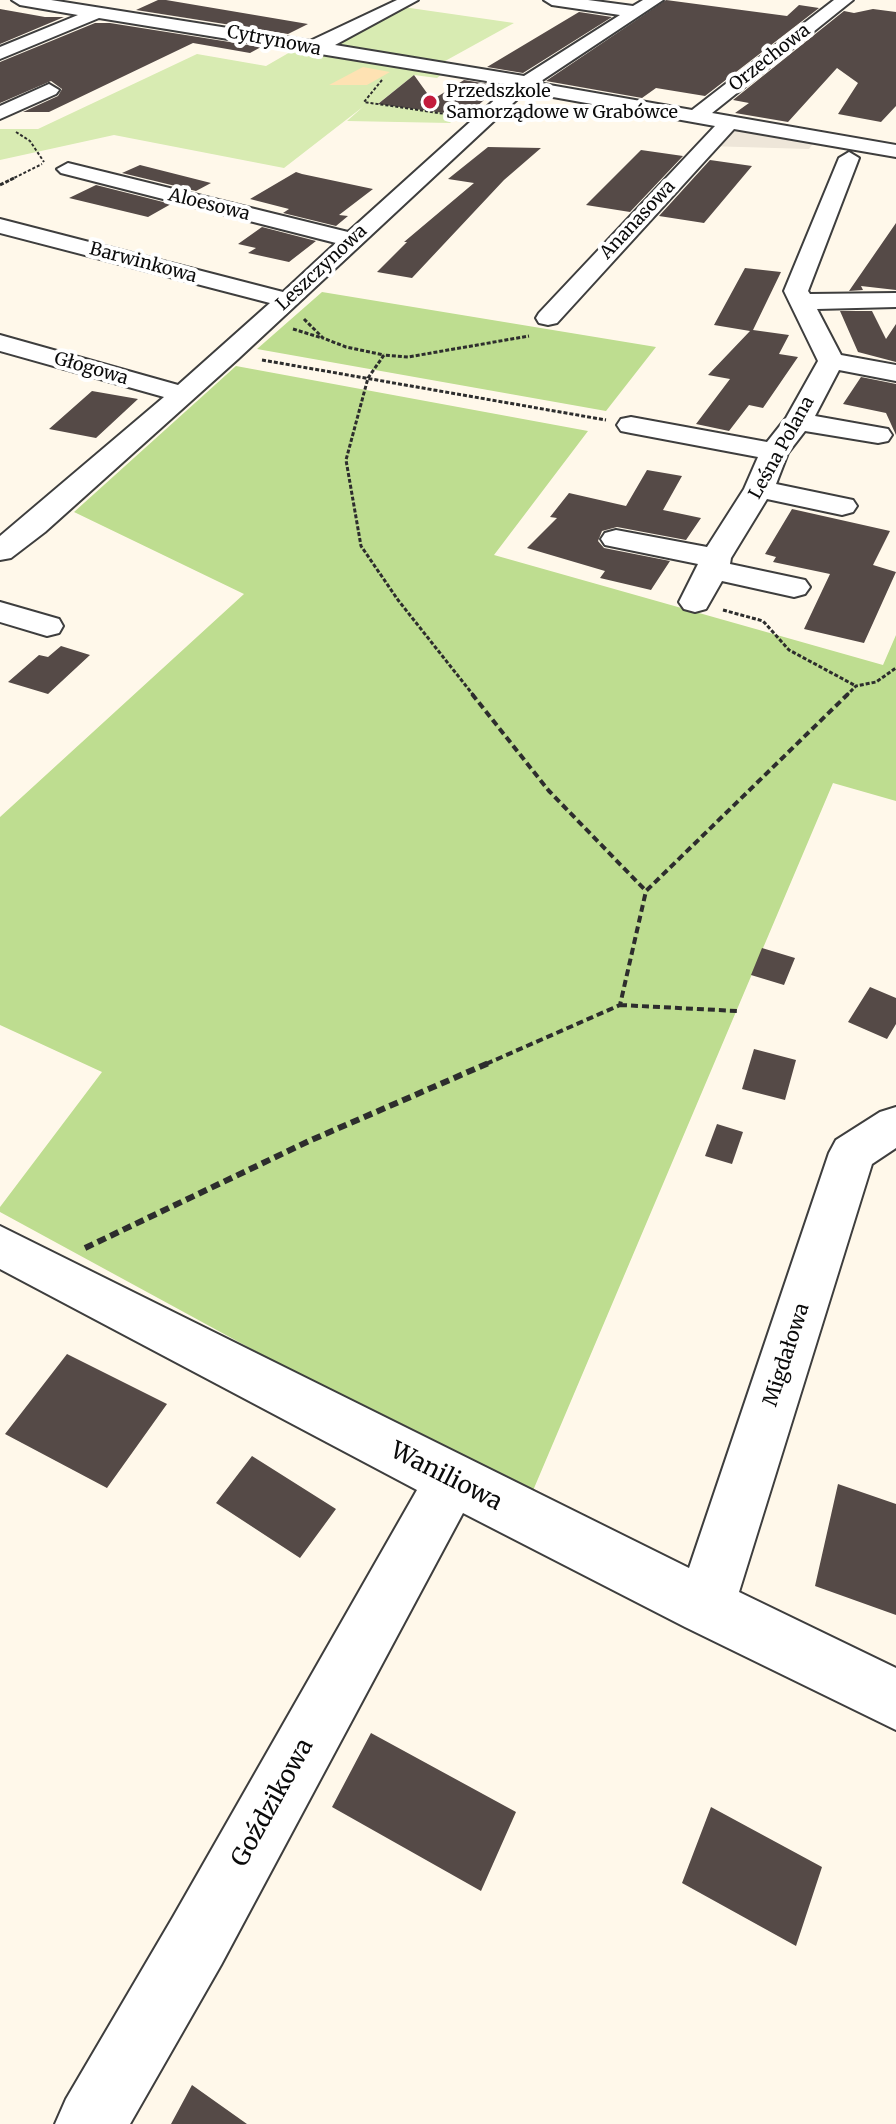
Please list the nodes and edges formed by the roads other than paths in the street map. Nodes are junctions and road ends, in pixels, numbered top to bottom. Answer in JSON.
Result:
{"nodes":[{"id":1,"x":20,"y":0,"type":"edge"},
{"id":2,"x":552,"y":0,"type":"edge"},
{"id":3,"x":845,"y":0,"type":"edge"},
{"id":4,"x":401,"y":1,"type":"edge"},
{"id":5,"x":646,"y":6,"type":"edge"},
{"id":6,"x":94,"y":14,"type":"junction"},
{"id":7,"x":189,"y":26,"type":"junction"},
{"id":8,"x":151,"y":44,"type":"dead end"},
{"id":9,"x":304,"y":45,"type":"junction"},
{"id":10,"x":0,"y":54,"type":"edge"},
{"id":11,"x":270,"y":57,"type":"dead end"},
{"id":12,"x":524,"y":84,"type":"junction"},
{"id":13,"x":49,"y":90,"type":"dead end"},
{"id":14,"x":696,"y":116,"type":"junction"},
{"id":15,"x":41,"y":119,"type":"dead end"},
{"id":16,"x":4,"y":120,"type":"edge"},
{"id":17,"x":729,"y":122,"type":"junction"},
{"id":18,"x":853,"y":151,"type":"junction"},
{"id":19,"x":896,"y":151,"type":"edge"},
{"id":20,"x":896,"y":164,"type":"edge"},
{"id":21,"x":68,"y":169,"type":"dead end"},
{"id":22,"x":0,"y":226,"type":"edge"},
{"id":23,"x":351,"y":240,"type":"junction"},
{"id":24,"x":286,"y":300,"type":"junction"},
{"id":25,"x":896,"y":300,"type":"edge"},
{"id":26,"x":802,"y":302,"type":"junction"},
{"id":27,"x":548,"y":318,"type":"road end"},
{"id":28,"x":0,"y":343,"type":"edge"},
{"id":29,"x":831,"y":361,"type":"junction"},
{"id":30,"x":896,"y":373,"type":"edge"},
{"id":31,"x":182,"y":394,"type":"junction"},
{"id":32,"x":798,"y":421,"type":"junction"},
{"id":33,"x":631,"y":425,"type":"road end"},
{"id":34,"x":878,"y":435,"type":"dead end"},
{"id":35,"x":774,"y":452,"type":"junction"},
{"id":36,"x":759,"y":489,"type":"junction"},
{"id":37,"x":842,"y":506,"type":"dead end"},
{"id":38,"x":0,"y":515,"type":"edge"},
{"id":39,"x":34,"y":526,"type":"junction"},
{"id":40,"x":616,"y":539,"type":"dead end"},
{"id":41,"x":0,"y":551,"type":"edge"},
{"id":42,"x":714,"y":564,"type":"junction"},
{"id":43,"x":794,"y":587,"type":"dead end"},
{"id":44,"x":695,"y":602,"type":"road end"},
{"id":45,"x":0,"y":612,"type":"edge"},
{"id":46,"x":47,"y":626,"type":"dead end"},
{"id":47,"x":896,"y":1125,"type":"edge"},
{"id":48,"x":22,"y":1257,"type":"edge"},
{"id":49,"x":452,"y":1480,"type":"junction"},
{"id":50,"x":705,"y":1607,"type":"junction"},
{"id":51,"x":896,"y":1700,"type":"edge"},
{"id":52,"x":91,"y":2124,"type":"edge"}],
"edges":[{"from":1,"to":6,"type":"street","name":"Cytrynowa"},
{"from":2,"to":5,"type":"street"},
{"from":3,"to":14,"type":"street","name":"Orzechowa"},
{"from":4,"to":9,"type":"street"},
{"from":5,"to":12,"type":"street","name":"Leszczynowa"},
{"from":6,"to":7,"type":"street","name":"Cytrynowa"},
{"from":6,"to":10,"type":"street"},
{"from":7,"to":8,"type":"street"},
{"from":7,"to":9,"type":"street","name":"Cytrynowa"},
{"from":9,"to":11,"type":"street"},
{"from":9,"to":12,"type":"street","name":"Cytrynowa"},
{"from":12,"to":14,"type":"street","name":"Cytrynowa"},
{"from":12,"to":23,"type":"street","name":"Leszczynowa"},
{"from":13,"to":16,"type":"street"},
{"from":14,"to":17,"type":"street","name":"Cytrynowa"},
{"from":15,"to":16,"type":"street"},
{"from":17,"to":18,"type":"street","name":"Cytrynowa"},
{"from":17,"to":27,"type":"street","name":"Ananasowa"},
{"from":18,"to":19,"type":"street"},
{"from":18,"to":20,"type":"street"},
{"from":18,"to":26,"type":"street"},
{"from":21,"to":23,"type":"street","name":"Aloesowa"},
{"from":22,"to":24,"type":"street","name":"Barwinkowa"},
{"from":23,"to":24,"type":"street","name":"Leszczynowa"},
{"from":24,"to":31,"type":"street","name":"Leszczynowa"},
{"from":25,"to":26,"type":"street"},
{"from":26,"to":29,"type":"street"},
{"from":28,"to":31,"type":"street","name":"Głogowa"},
{"from":29,"to":30,"type":"street"},
{"from":29,"to":32,"type":"street","name":"Leśna Polana"},
{"from":31,"to":39,"type":"street","name":"Leszczynowa"},
{"from":32,"to":34,"type":"street"},
{"from":32,"to":35,"type":"street","name":"Leśna Polana"},
{"from":33,"to":35,"type":"street"},
{"from":35,"to":36,"type":"street","name":"Leśna Polana"},
{"from":36,"to":37,"type":"street"},
{"from":36,"to":42,"type":"street","name":"Leśna Polana"},
{"from":38,"to":39,"type":"street"},
{"from":39,"to":41,"type":"street","name":"Leszczynowa"},
{"from":40,"to":42,"type":"street"},
{"from":42,"to":43,"type":"street"},
{"from":42,"to":44,"type":"street","name":"Leśna Polana"},
{"from":45,"to":46,"type":"street"},
{"from":47,"to":50,"type":"street","name":"Migdałowa"},
{"from":48,"to":49,"type":"street","name":"Waniliowa"},
{"from":49,"to":50,"type":"street","name":"Waniliowa"},
{"from":49,"to":52,"type":"street","name":"Goździkowa"},
{"from":50,"to":51,"type":"street","name":"Waniliowa"}]}
